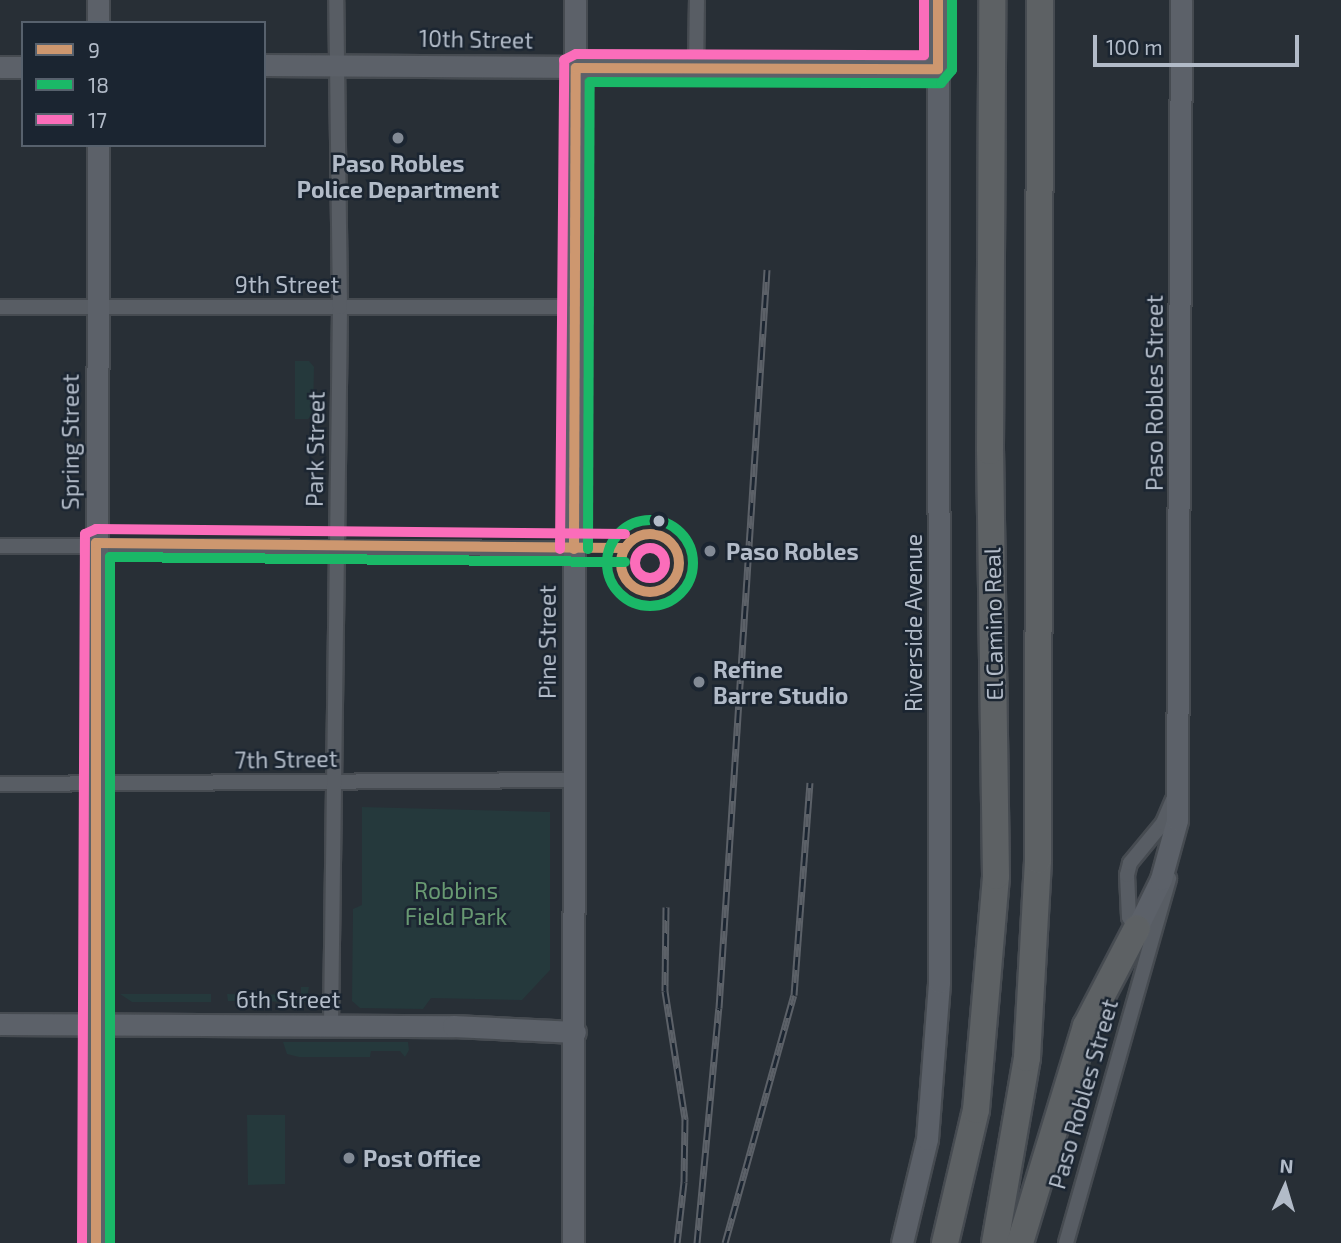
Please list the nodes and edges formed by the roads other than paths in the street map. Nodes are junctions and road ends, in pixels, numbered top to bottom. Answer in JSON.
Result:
{"nodes":[{"id":1,"x":98,"y":0,"type":"edge"},
{"id":2,"x":336,"y":0,"type":"edge"},
{"id":3,"x":575,"y":0,"type":"edge"},
{"id":4,"x":697,"y":0,"type":"edge"},
{"id":5,"x":938,"y":0,"type":"edge"},
{"id":6,"x":992,"y":0,"type":"edge"},
{"id":7,"x":1040,"y":0,"type":"edge"},
{"id":8,"x":1181,"y":0,"type":"edge"},
{"id":9,"x":98,"y":21,"type":"edge"},
{"id":10,"x":335,"y":64,"type":"junction"},
{"id":11,"x":266,"y":65,"type":"edge"},
{"id":12,"x":0,"y":67,"type":"edge"},
{"id":13,"x":21,"y":67,"type":"edge"},
{"id":14,"x":576,"y":68,"type":"junction"},
{"id":15,"x":696,"y":69,"type":"junction"},
{"id":16,"x":938,"y":69,"type":"junction"},
{"id":17,"x":97,"y":147,"type":"edge"},
{"id":18,"x":0,"y":306,"type":"edge"},
{"id":19,"x":97,"y":307,"type":"junction"},
{"id":20,"x":340,"y":307,"type":"junction"},
{"id":21,"x":575,"y":307,"type":"junction"},
{"id":22,"x":96,"y":543,"type":"junction"},
{"id":23,"x":0,"y":546,"type":"edge"},
{"id":24,"x":336,"y":546,"type":"junction"},
{"id":25,"x":574,"y":549,"type":"junction"},
{"id":26,"x":573,"y":780,"type":"junction"},
{"id":27,"x":332,"y":781,"type":"junction"},
{"id":28,"x":0,"y":784,"type":"edge"},
{"id":29,"x":97,"y":784,"type":"junction"},
{"id":30,"x":1179,"y":786,"type":"junction"},
{"id":31,"x":1171,"y":852,"type":"junction"},
{"id":32,"x":1137,"y":928,"type":"junction"},
{"id":33,"x":1149,"y":958,"type":"junction"},
{"id":34,"x":0,"y":1024,"type":"edge"},
{"id":35,"x":96,"y":1025,"type":"junction"},
{"id":36,"x":331,"y":1026,"type":"junction"},
{"id":37,"x":575,"y":1031,"type":"junction"},
{"id":38,"x":96,"y":1243,"type":"edge"},
{"id":39,"x":573,"y":1243,"type":"edge"},
{"id":40,"x":902,"y":1243,"type":"edge"},
{"id":41,"x":945,"y":1243,"type":"edge"},
{"id":42,"x":995,"y":1243,"type":"edge"},
{"id":43,"x":1020,"y":1243,"type":"edge"},
{"id":44,"x":1066,"y":1243,"type":"edge"}],
"edges":[{"from":1,"to":9,"type":"street"},
{"from":2,"to":10,"type":"street","name":"Park Street"},
{"from":3,"to":14,"type":"street","name":"Pine Street"},
{"from":4,"to":15,"type":"street"},
{"from":5,"to":16,"type":"street","name":"Riverside Avenue"},
{"from":6,"to":41,"type":"highway","name":"El Camino Real"},
{"from":7,"to":42,"type":"highway","name":"El Camino Real"},
{"from":8,"to":30,"type":"street","name":"Paso Robles Street"},
{"from":10,"to":11,"type":"street","name":"10th Street"},
{"from":10,"to":14,"type":"street","name":"10th Street"},
{"from":10,"to":20,"type":"street","name":"Park Street"},
{"from":12,"to":13,"type":"street"},
{"from":14,"to":15,"type":"street","name":"10th Street"},
{"from":14,"to":21,"type":"street","name":"Pine Street"},
{"from":15,"to":16,"type":"street","name":"10th Street"},
{"from":16,"to":40,"type":"street","name":"Riverside Avenue"},
{"from":17,"to":19,"type":"street","name":"Spring Street"},
{"from":18,"to":19,"type":"street","name":"9th Street"},
{"from":19,"to":20,"type":"street","name":"9th Street"},
{"from":19,"to":22,"type":"street","name":"Spring Street"},
{"from":20,"to":21,"type":"street","name":"9th Street"},
{"from":20,"to":24,"type":"street","name":"Park Street"},
{"from":21,"to":25,"type":"street","name":"Pine Street"},
{"from":22,"to":23,"type":"street"},
{"from":22,"to":24,"type":"street"},
{"from":22,"to":29,"type":"street","name":"Spring Street"},
{"from":24,"to":25,"type":"street"},
{"from":24,"to":27,"type":"street","name":"Park Street"},
{"from":25,"to":26,"type":"street","name":"Pine Street"},
{"from":26,"to":27,"type":"street","name":"7th Street"},
{"from":26,"to":37,"type":"street","name":"Pine Street"},
{"from":27,"to":29,"type":"street","name":"7th Street"},
{"from":27,"to":36,"type":"street","name":"Park Street"},
{"from":28,"to":29,"type":"street","name":"7th Street"},
{"from":29,"to":35,"type":"street","name":"Spring Street"},
{"from":30,"to":31,"type":"street","name":"Paso Robles Street"},
{"from":30,"to":32,"type":"street","name":"Paso Robles Street"},
{"from":31,"to":32,"type":"street","name":"Paso Robles Street"},
{"from":31,"to":33,"type":"street","name":"Paso Robles Street"},
{"from":32,"to":33,"type":"street","name":"Paso Robles Street"},
{"from":32,"to":43,"type":"highway"},
{"from":33,"to":44,"type":"street","name":"Paso Robles Street"},
{"from":34,"to":35,"type":"street","name":"6th Street"},
{"from":35,"to":36,"type":"street","name":"6th Street"},
{"from":35,"to":38,"type":"street","name":"Spring Street"},
{"from":36,"to":37,"type":"street","name":"6th Street"},
{"from":37,"to":39,"type":"street","name":"Pine Street"}]}
